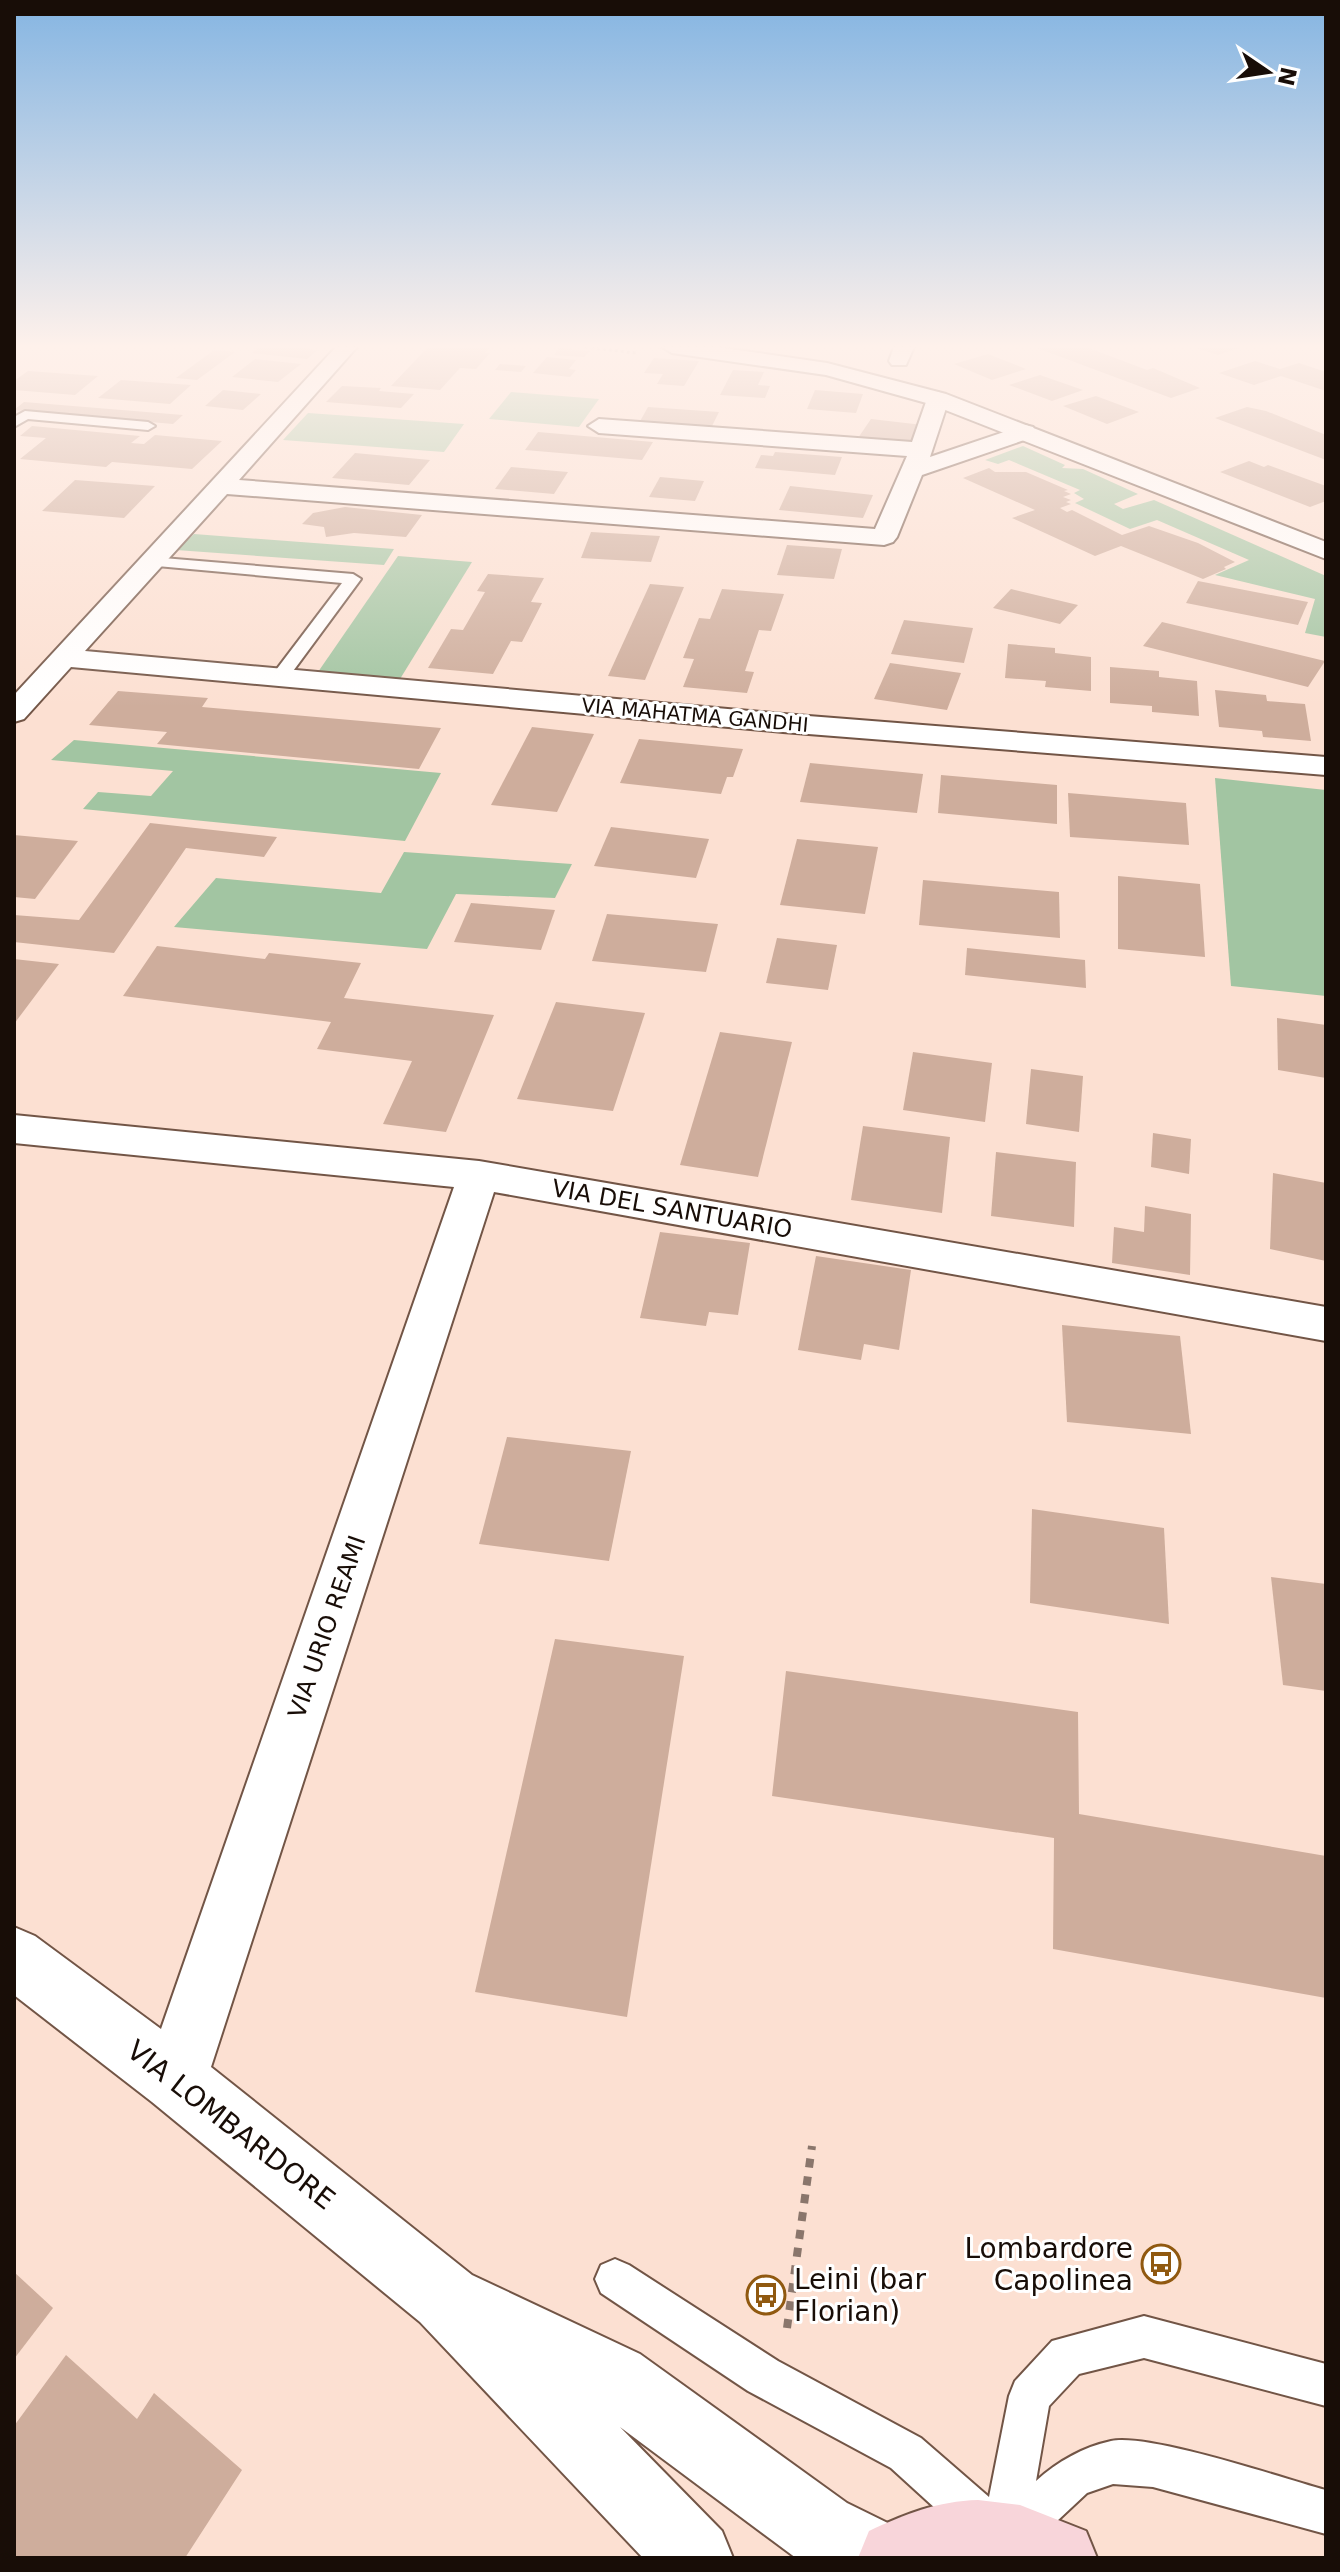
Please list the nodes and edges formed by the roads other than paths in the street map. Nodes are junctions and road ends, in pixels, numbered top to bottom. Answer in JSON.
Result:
{"nodes":[{"id":1,"x":237,"y":467,"type":"edge"},
{"id":2,"x":914,"y":467,"type":"edge"},
{"id":3,"x":1114,"y":467,"type":"edge"},
{"id":4,"x":220,"y":486,"type":"junction"},
{"id":5,"x":1326,"y":551,"type":"edge"},
{"id":6,"x":151,"y":562,"type":"junction"},
{"id":7,"x":64,"y":658,"type":"junction"},
{"id":8,"x":279,"y":678,"type":"junction"},
{"id":9,"x":14,"y":713,"type":"edge"},
{"id":10,"x":1326,"y":766,"type":"edge"},
{"id":11,"x":14,"y":1129,"type":"edge"},
{"id":12,"x":479,"y":1175,"type":"junction"},
{"id":13,"x":1326,"y":1324,"type":"edge"},
{"id":14,"x":14,"y":1957,"type":"edge"},
{"id":15,"x":175,"y":2079,"type":"junction"},
{"id":16,"x":615,"y":2279,"type":"dead end"},
{"id":17,"x":445,"y":2297,"type":"junction"},
{"id":18,"x":1326,"y":2385,"type":"edge"},
{"id":19,"x":1326,"y":2512,"type":"edge"},
{"id":20,"x":1031,"y":2549,"type":"edge"},
{"id":21,"x":695,"y":2558,"type":"edge"},
{"id":22,"x":877,"y":2558,"type":"edge"},
{"id":23,"x":896,"y":2558,"type":"edge"}],
"edges":[{"from":1,"to":4,"type":"street"},
{"from":2,"to":4,"type":"street"},
{"from":3,"to":5,"type":"street"},
{"from":4,"to":6,"type":"street"},
{"from":6,"to":7,"type":"street"},
{"from":6,"to":8,"type":"lane"},
{"from":7,"to":8,"type":"street","name":"VIA MAHATMA GANDHI"},
{"from":7,"to":9,"type":"street"},
{"from":8,"to":10,"type":"street","name":"VIA MAHATMA GANDHI"},
{"from":11,"to":12,"type":"street","name":"VIA DEL SANTUARIO"},
{"from":12,"to":13,"type":"street","name":"VIA DEL SANTUARIO"},
{"from":12,"to":15,"type":"street","name":"VIA URIO REAMI"},
{"from":14,"to":15,"type":"street","name":"VIA LOMBARDORE"},
{"from":15,"to":17,"type":"street","name":"VIA LOMBARDORE"},
{"from":16,"to":20,"type":"lane"},
{"from":17,"to":21,"type":"street","name":"VIA LOMBARDORE"},
{"from":17,"to":22,"type":"street","name":"VIA LOMBARDORE"},
{"from":18,"to":20,"type":"lane"},
{"from":19,"to":20,"type":"lane"},
{"from":20,"to":23,"type":"main road"}]}
